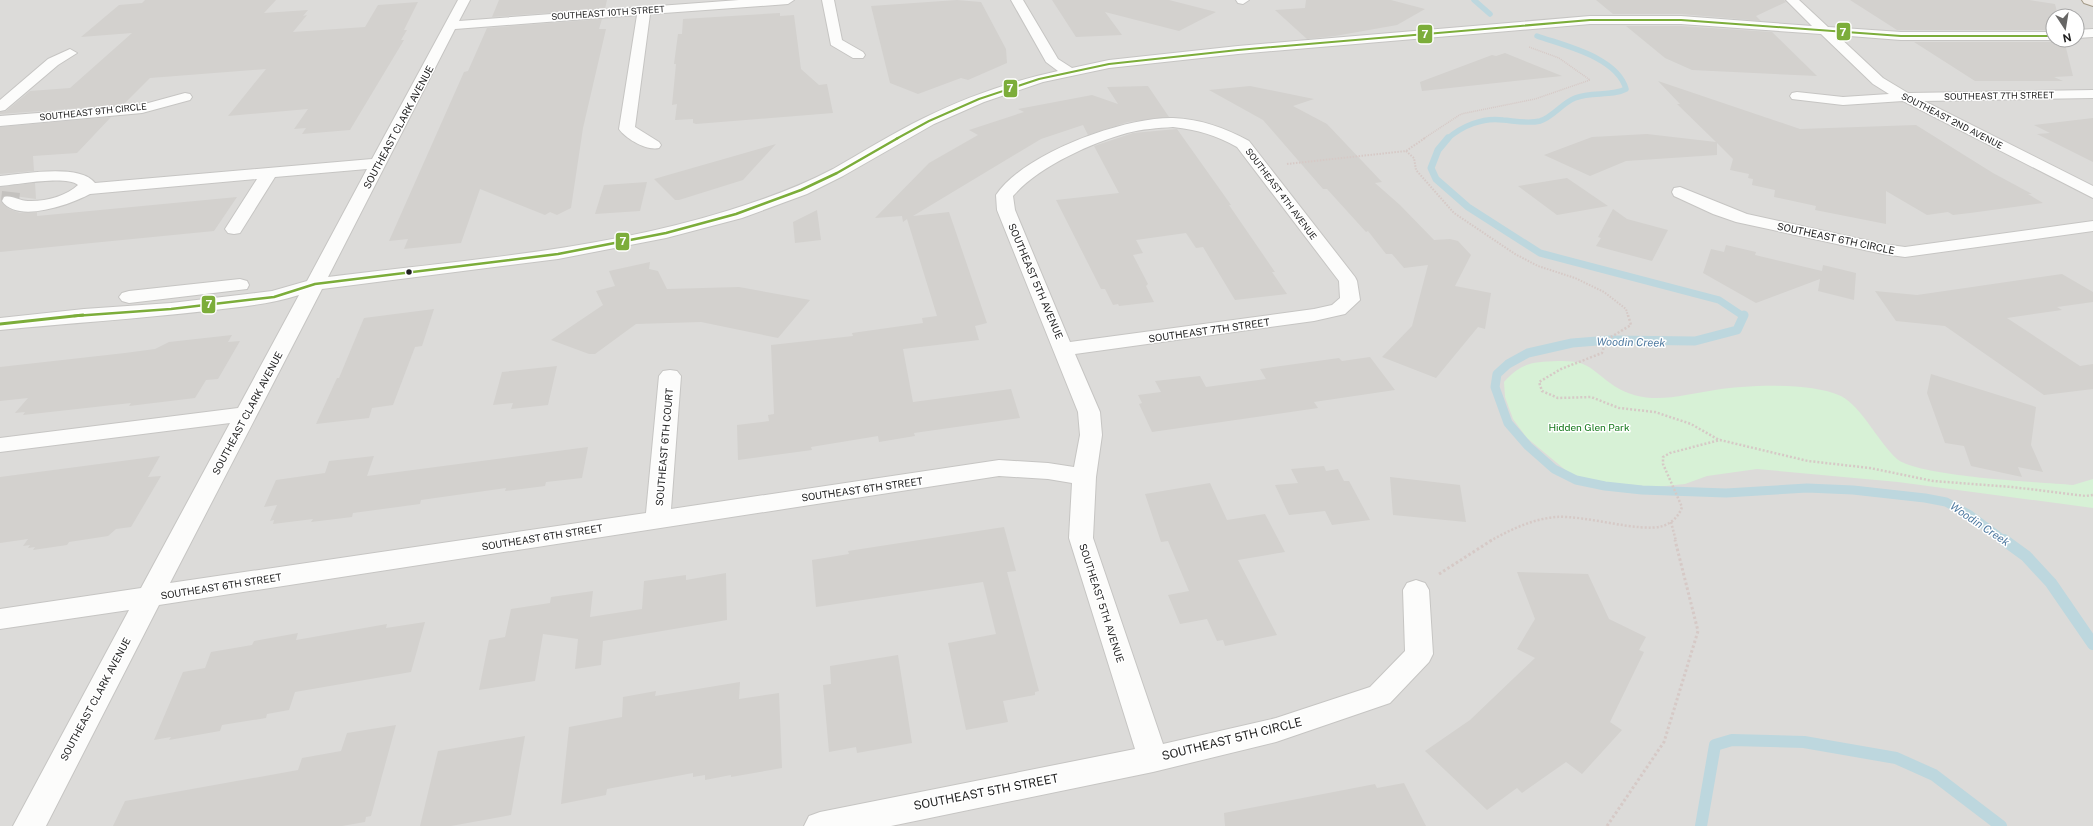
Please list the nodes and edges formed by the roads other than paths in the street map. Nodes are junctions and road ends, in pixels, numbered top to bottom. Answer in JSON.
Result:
{"nodes":[{"id":1,"x":464,"y":0,"type":"edge"},
{"id":2,"x":788,"y":0,"type":"edge"},
{"id":3,"x":828,"y":0,"type":"edge"},
{"id":4,"x":1017,"y":0,"type":"edge"},
{"id":5,"x":1792,"y":0,"type":"edge"},
{"id":6,"x":2088,"y":0,"type":"edge"},
{"id":7,"x":2093,"y":2,"type":"edge"},
{"id":8,"x":644,"y":10,"type":"junction"},
{"id":9,"x":452,"y":24,"type":"junction"},
{"id":10,"x":1824,"y":31,"type":"junction"},
{"id":11,"x":2045,"y":36,"type":"edge"},
{"id":12,"x":70,"y":53,"type":"dead end"},
{"id":13,"x":858,"y":55,"type":"dead end"},
{"id":14,"x":1069,"y":72,"type":"junction"},
{"id":15,"x":2093,"y":94,"type":"edge"},
{"id":16,"x":1797,"y":96,"type":"dead end"},
{"id":17,"x":185,"y":97,"type":"dead end"},
{"id":18,"x":1906,"y":97,"type":"junction"},
{"id":19,"x":0,"y":107,"type":"edge"},
{"id":20,"x":0,"y":121,"type":"edge"},
{"id":21,"x":653,"y":145,"type":"dead end"},
{"id":22,"x":379,"y":163,"type":"junction"},
{"id":23,"x":269,"y":172,"type":"junction"},
{"id":24,"x":9,"y":189,"type":"edge"},
{"id":25,"x":86,"y":189,"type":"junction"},
{"id":26,"x":1680,"y":192,"type":"dead end"},
{"id":27,"x":2093,"y":192,"type":"edge"},
{"id":28,"x":1004,"y":195,"type":"joint"},
{"id":29,"x":2093,"y":226,"type":"edge"},
{"id":30,"x":234,"y":229,"type":"dead end"},
{"id":31,"x":315,"y":284,"type":"junction"},
{"id":32,"x":1350,"y":300,"type":"joint"},
{"id":33,"x":0,"y":311,"type":"edge"},
{"id":34,"x":0,"y":324,"type":"edge"},
{"id":35,"x":1064,"y":349,"type":"junction"},
{"id":36,"x":670,"y":376,"type":"dead end"},
{"id":37,"x":247,"y":414,"type":"junction"},
{"id":38,"x":0,"y":445,"type":"edge"},
{"id":39,"x":1084,"y":477,"type":"junction"},
{"id":40,"x":658,"y":519,"type":"junction"},
{"id":41,"x":1416,"y":590,"type":"road end"},
{"id":42,"x":148,"y":597,"type":"junction"},
{"id":43,"x":0,"y":619,"type":"edge"},
{"id":44,"x":1153,"y":759,"type":"junction"},
{"id":45,"x":29,"y":826,"type":"edge"},
{"id":46,"x":820,"y":826,"type":"edge"}],
"edges":[{"from":1,"to":9,"type":"street","name":"SOUTHEAST CLARK AVENUE"},
{"from":2,"to":8,"type":"street","name":"SOUTHEAST 10TH STREET"},
{"from":3,"to":13,"type":"street"},
{"from":4,"to":14,"type":"street"},
{"from":5,"to":10,"type":"street","name":"SOUTHEAST 2ND AVENUE"},
{"from":6,"to":7,"type":"main road"},
{"from":8,"to":9,"type":"street","name":"SOUTHEAST 10TH STREET"},
{"from":8,"to":21,"type":"street"},
{"from":9,"to":22,"type":"street","name":"SOUTHEAST CLARK AVENUE"},
{"from":10,"to":11,"type":"street"},
{"from":10,"to":14,"type":"street"},
{"from":10,"to":18,"type":"street","name":"SOUTHEAST 2ND AVENUE"},
{"from":12,"to":19,"type":"street"},
{"from":14,"to":31,"type":"street"},
{"from":15,"to":18,"type":"street","name":"SOUTHEAST 7TH STREET"},
{"from":16,"to":18,"type":"street","name":"SOUTHEAST 7TH STREET"},
{"from":17,"to":20,"type":"street","name":"SOUTHEAST 9TH CIRCLE"},
{"from":18,"to":27,"type":"street","name":"SOUTHEAST 2ND AVENUE"},
{"from":22,"to":23,"type":"street"},
{"from":22,"to":31,"type":"street","name":"SOUTHEAST CLARK AVENUE"},
{"from":23,"to":25,"type":"street"},
{"from":23,"to":30,"type":"street"},
{"from":24,"to":25,"type":"street"},
{"from":24,"to":25,"type":"street"},
{"from":26,"to":29,"type":"street","name":"SOUTHEAST 6TH CIRCLE"},
{"from":28,"to":32,"type":"street","name":"SOUTHEAST 4TH AVENUE"},
{"from":28,"to":35,"type":"street","name":"SOUTHEAST 5TH AVENUE"},
{"from":31,"to":33,"type":"street"},
{"from":31,"to":34,"type":"street"},
{"from":31,"to":37,"type":"street","name":"SOUTHEAST CLARK AVENUE"},
{"from":32,"to":35,"type":"street","name":"SOUTHEAST 7TH STREET"},
{"from":35,"to":39,"type":"street","name":"SOUTHEAST 5TH AVENUE"},
{"from":36,"to":40,"type":"street","name":"SOUTHEAST 6TH COURT"},
{"from":37,"to":38,"type":"street"},
{"from":37,"to":42,"type":"street","name":"SOUTHEAST CLARK AVENUE"},
{"from":39,"to":40,"type":"street","name":"SOUTHEAST 6TH STREET"},
{"from":39,"to":44,"type":"street","name":"SOUTHEAST 5TH AVENUE"},
{"from":40,"to":42,"type":"street","name":"SOUTHEAST 6TH STREET"},
{"from":41,"to":44,"type":"street","name":"SOUTHEAST 5TH CIRCLE"},
{"from":42,"to":43,"type":"street","name":"SOUTHEAST 6TH STREET"},
{"from":42,"to":45,"type":"street","name":"SOUTHEAST CLARK AVENUE"},
{"from":44,"to":46,"type":"street","name":"SOUTHEAST 5TH STREET"}]}
